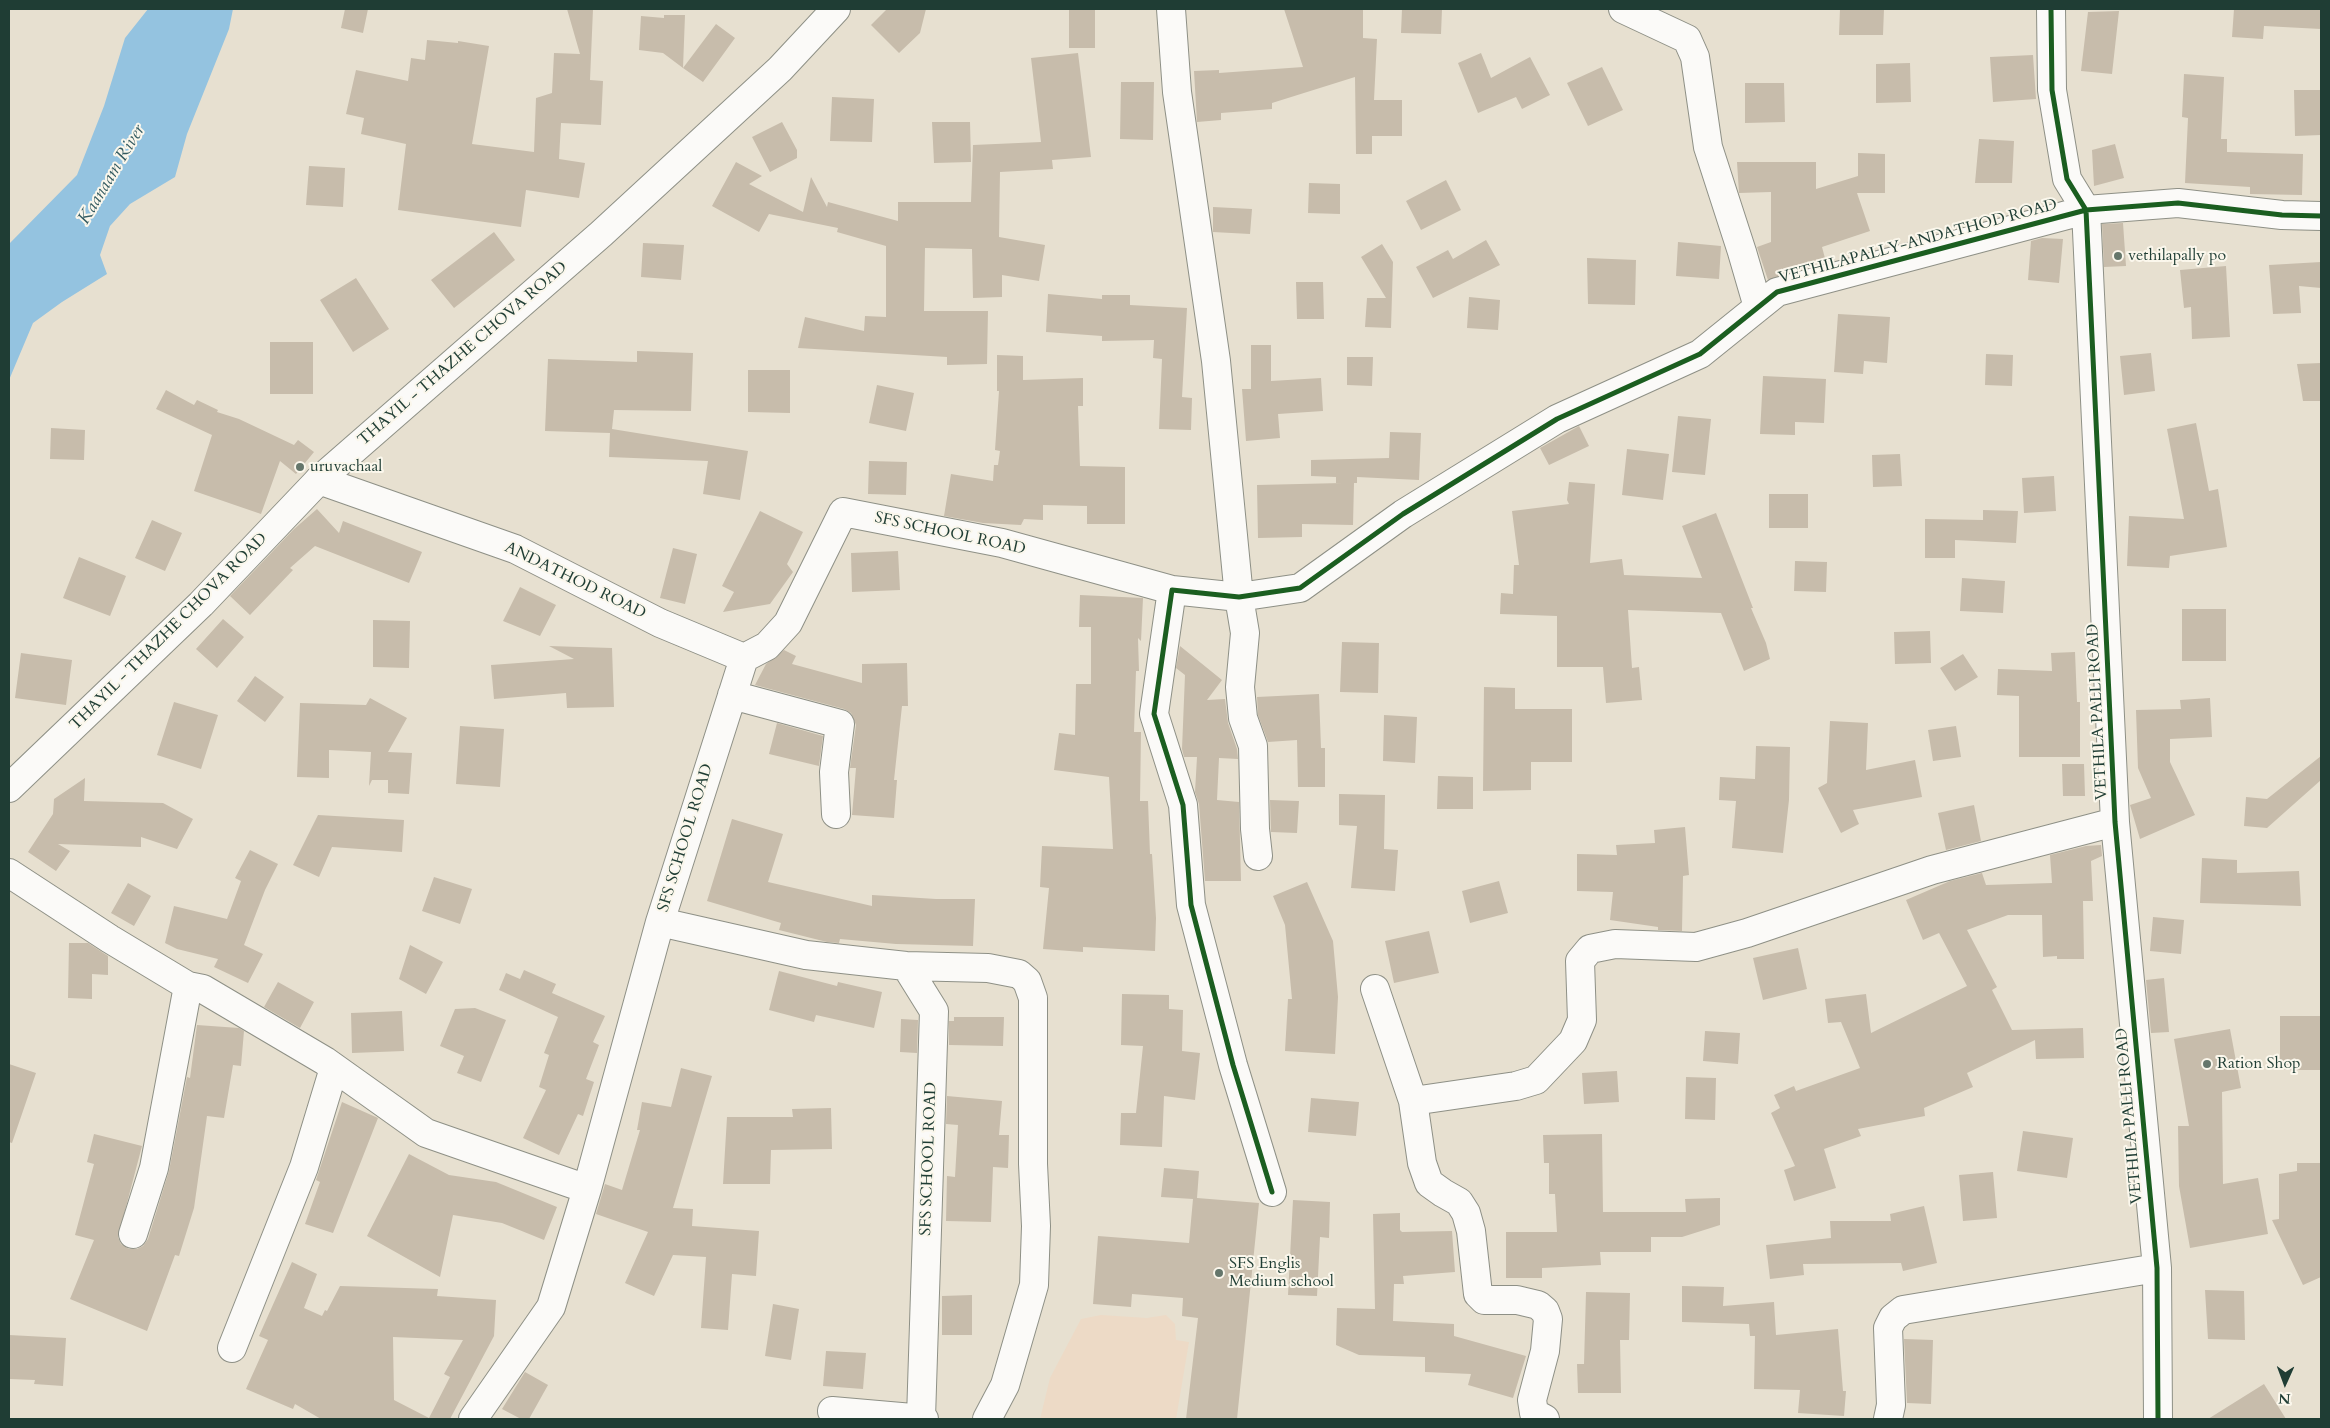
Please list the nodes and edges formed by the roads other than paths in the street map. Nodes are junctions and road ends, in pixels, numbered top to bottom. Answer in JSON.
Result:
{"nodes":[{"id":1,"x":836,"y":9,"type":"edge"},
{"id":2,"x":1172,"y":9,"type":"edge"},
{"id":3,"x":1623,"y":9,"type":"edge"},
{"id":4,"x":2051,"y":9,"type":"edge"},
{"id":5,"x":2086,"y":210,"type":"junction"},
{"id":6,"x":2321,"y":216,"type":"edge"},
{"id":7,"x":1758,"y":307,"type":"junction"},
{"id":8,"x":319,"y":480,"type":"junction"},
{"id":9,"x":1172,"y":590,"type":"junction"},
{"id":10,"x":1239,"y":597,"type":"junction"},
{"id":11,"x":744,"y":658,"type":"junction"},
{"id":12,"x":732,"y":695,"type":"junction"},
{"id":13,"x":9,"y":788,"type":"edge"},
{"id":14,"x":836,"y":814,"type":"dead end"},
{"id":15,"x":2115,"y":822,"type":"junction"},
{"id":16,"x":1258,"y":856,"type":"dead end"},
{"id":17,"x":9,"y":873,"type":"edge"},
{"id":18,"x":660,"y":922,"type":"junction"},
{"id":19,"x":906,"y":966,"type":"junction"},
{"id":20,"x":188,"y":986,"type":"junction"},
{"id":21,"x":1375,"y":990,"type":"dead end"},
{"id":22,"x":334,"y":1068,"type":"junction"},
{"id":23,"x":1413,"y":1100,"type":"junction"},
{"id":24,"x":587,"y":1189,"type":"junction"},
{"id":25,"x":1272,"y":1192,"type":"dead end"},
{"id":26,"x":133,"y":1234,"type":"dead end"},
{"id":27,"x":2157,"y":1268,"type":"junction"},
{"id":28,"x":232,"y":1348,"type":"dead end"},
{"id":29,"x":832,"y":1411,"type":"dead end"},
{"id":30,"x":473,"y":1419,"type":"edge"},
{"id":31,"x":922,"y":1419,"type":"edge"},
{"id":32,"x":987,"y":1419,"type":"edge"},
{"id":33,"x":1545,"y":1419,"type":"edge"},
{"id":34,"x":1888,"y":1419,"type":"edge"},
{"id":35,"x":2158,"y":1419,"type":"edge"}],
"edges":[{"from":1,"to":8,"type":"street","name":"THAYIL - THAZHE CHOVA ROAD"},
{"from":2,"to":10,"type":"street"},
{"from":3,"to":7,"type":"street"},
{"from":4,"to":5,"type":"street","name":"VETHILA PALLI ROAD"},
{"from":5,"to":6,"type":"street","name":"VETHILAPALLY-ANDATHOD ROAD"},
{"from":5,"to":7,"type":"street","name":"VETHILAPALLY-ANDATHOD ROAD"},
{"from":5,"to":15,"type":"street","name":"VETHILA PALLI ROAD"},
{"from":7,"to":10,"type":"street","name":"VETHILAPALLY-ANDATHOD ROAD"},
{"from":8,"to":11,"type":"street","name":"ANDATHOD ROAD"},
{"from":8,"to":13,"type":"street","name":"THAYIL - THAZHE CHOVA ROAD"},
{"from":9,"to":10,"type":"street","name":"VETHILAPALLY-ANDATHOD ROAD"},
{"from":9,"to":11,"type":"street","name":"SFS SCHOOL ROAD"},
{"from":9,"to":25,"type":"street"},
{"from":10,"to":16,"type":"street"},
{"from":11,"to":12,"type":"street","name":"SFS SCHOOL ROAD"},
{"from":12,"to":14,"type":"street"},
{"from":12,"to":18,"type":"street","name":"SFS SCHOOL ROAD"},
{"from":15,"to":23,"type":"street"},
{"from":15,"to":27,"type":"street","name":"VETHILA PALLI ROAD"},
{"from":17,"to":20,"type":"street"},
{"from":18,"to":19,"type":"street","name":"SFS SCHOOL ROAD"},
{"from":18,"to":24,"type":"street"},
{"from":19,"to":31,"type":"street","name":"SFS SCHOOL ROAD"},
{"from":19,"to":32,"type":"street"},
{"from":20,"to":22,"type":"street"},
{"from":20,"to":26,"type":"street"},
{"from":21,"to":23,"type":"street"},
{"from":22,"to":24,"type":"street"},
{"from":22,"to":28,"type":"street"},
{"from":23,"to":33,"type":"street"},
{"from":24,"to":30,"type":"street"},
{"from":27,"to":34,"type":"street"},
{"from":27,"to":35,"type":"street","name":"VETHILA PALLI ROAD"},
{"from":29,"to":31,"type":"street"}]}
